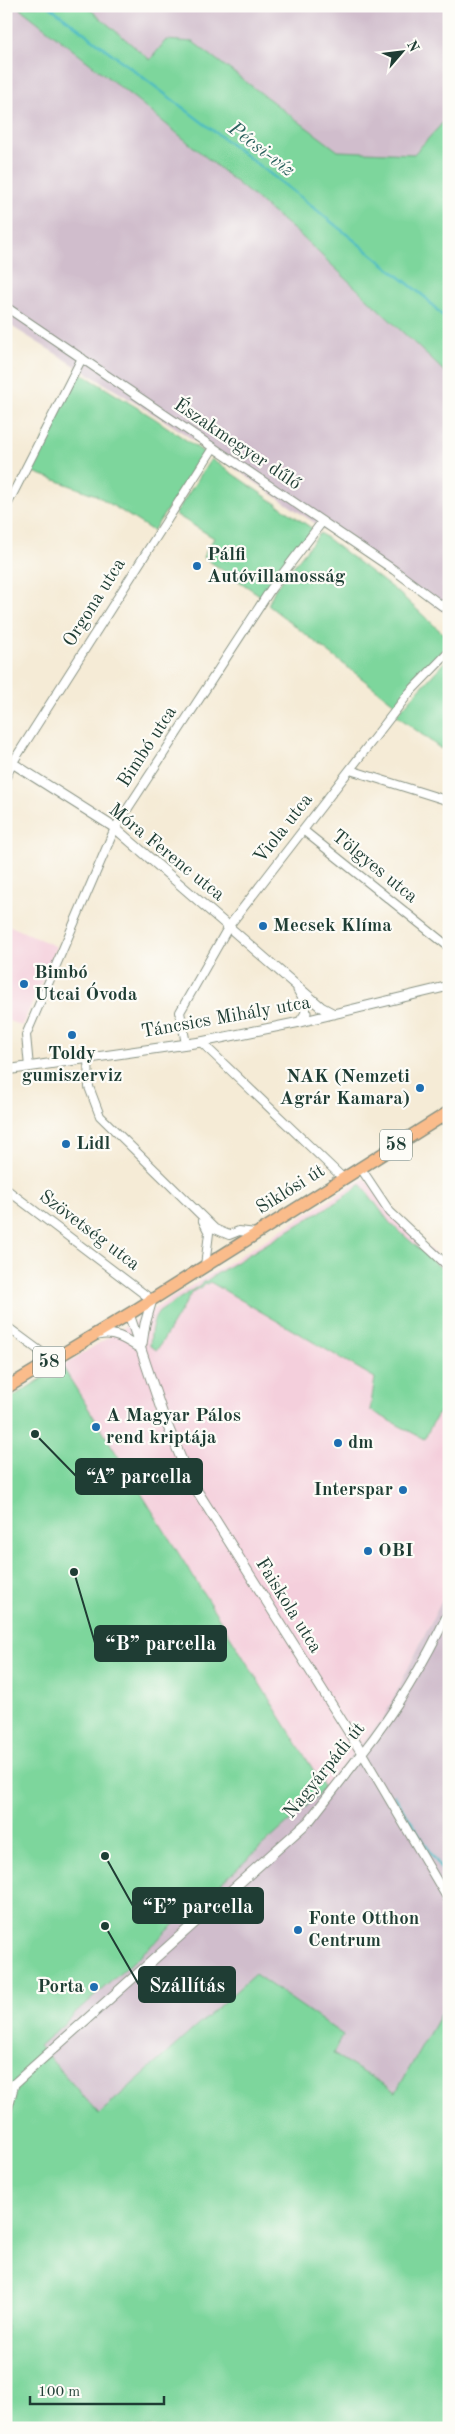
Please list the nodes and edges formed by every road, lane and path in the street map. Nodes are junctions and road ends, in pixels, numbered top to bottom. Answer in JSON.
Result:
{"nodes":[{"id":1,"x":6,"y":307,"type":"edge"},
{"id":2,"x":82,"y":358,"type":"junction"},
{"id":3,"x":213,"y":448,"type":"junction"},
{"id":4,"x":6,"y":506,"type":"edge"},
{"id":5,"x":322,"y":522,"type":"junction"},
{"id":6,"x":449,"y":611,"type":"edge"},
{"id":7,"x":449,"y":652,"type":"edge"},
{"id":8,"x":10,"y":761,"type":"edge"},
{"id":9,"x":350,"y":770,"type":"junction"},
{"id":10,"x":6,"y":777,"type":"edge"},
{"id":11,"x":449,"y":801,"type":"edge"},
{"id":12,"x":115,"y":828,"type":"junction"},
{"id":13,"x":303,"y":830,"type":"junction"},
{"id":14,"x":229,"y":926,"type":"junction"},
{"id":15,"x":449,"y":947,"type":"edge"},
{"id":16,"x":296,"y":985,"type":"junction"},
{"id":17,"x":449,"y":986,"type":"edge"},
{"id":18,"x":334,"y":1014,"type":"junction"},
{"id":19,"x":300,"y":1022,"type":"junction"},
{"id":20,"x":201,"y":1042,"type":"junction"},
{"id":21,"x":186,"y":1044,"type":"junction"},
{"id":22,"x":88,"y":1058,"type":"junction"},
{"id":23,"x":29,"y":1067,"type":"junction"},
{"id":24,"x":6,"y":1070,"type":"edge"},
{"id":25,"x":449,"y":1112,"type":"edge"},
{"id":26,"x":360,"y":1167,"type":"junction"},
{"id":27,"x":343,"y":1178,"type":"junction"},
{"id":28,"x":6,"y":1189,"type":"edge"},
{"id":29,"x":192,"y":1205,"type":"junction"},
{"id":30,"x":256,"y":1233,"type":"junction"},
{"id":31,"x":205,"y":1266,"type":"junction"},
{"id":32,"x":449,"y":1267,"type":"edge"},
{"id":33,"x":152,"y":1300,"type":"junction"},
{"id":34,"x":129,"y":1314,"type":"junction"},
{"id":35,"x":6,"y":1326,"type":"edge"},
{"id":36,"x":92,"y":1336,"type":"junction"},
{"id":37,"x":142,"y":1349,"type":"junction"},
{"id":38,"x":52,"y":1360,"type":"junction"},
{"id":39,"x":6,"y":1388,"type":"edge"},
{"id":40,"x":449,"y":1611,"type":"edge"},
{"id":41,"x":362,"y":1753,"type":"junction"},
{"id":42,"x":449,"y":1901,"type":"edge"},
{"id":43,"x":10,"y":2087,"type":"edge"},
{"id":44,"x":6,"y":2114,"type":"edge"}],
"edges":[{"from":1,"to":2,"type":"street","name":"Északmegyer dűlő"},
{"from":2,"to":3,"type":"street","name":"Északmegyer dűlő"},
{"from":2,"to":4,"type":"street"},
{"from":3,"to":5,"type":"street","name":"Északmegyer dűlő"},
{"from":3,"to":8,"type":"street","name":"Orgona utca"},
{"from":5,"to":6,"type":"street","name":"Északmegyer dűlő"},
{"from":5,"to":12,"type":"street","name":"Bimbó utca"},
{"from":7,"to":9,"type":"street","name":"Viola utca"},
{"from":8,"to":10,"type":"street","name":"Orgona utca"},
{"from":8,"to":12,"type":"street","name":"Móra Ferenc utca"},
{"from":9,"to":11,"type":"street"},
{"from":9,"to":13,"type":"street","name":"Viola utca"},
{"from":12,"to":14,"type":"street","name":"Móra Ferenc utca"},
{"from":12,"to":23,"type":"street","name":"Bimbó utca"},
{"from":13,"to":14,"type":"street","name":"Viola utca"},
{"from":13,"to":15,"type":"street","name":"Tölgyes utca"},
{"from":14,"to":16,"type":"street","name":"Móra Ferenc utca"},
{"from":14,"to":21,"type":"street","name":"Viola utca"},
{"from":16,"to":18,"type":"street","name":"Móra Ferenc utca"},
{"from":16,"to":19,"type":"street","name":"Móra Ferenc utca"},
{"from":17,"to":18,"type":"street","name":"Táncsics Mihály utca"},
{"from":18,"to":19,"type":"street","name":"Táncsics Mihály utca"},
{"from":19,"to":20,"type":"street","name":"Táncsics Mihály utca"},
{"from":20,"to":21,"type":"street","name":"Táncsics Mihály utca"},
{"from":20,"to":27,"type":"street"},
{"from":21,"to":22,"type":"street","name":"Táncsics Mihály utca"},
{"from":22,"to":23,"type":"street","name":"Táncsics Mihály utca"},
{"from":22,"to":29,"type":"street"},
{"from":23,"to":24,"type":"street","name":"Táncsics Mihály utca"},
{"from":25,"to":26,"type":"main road","name":"Siklósi út","number":"58"},
{"from":26,"to":27,"type":"main road","name":"Siklósi út","number":"58"},
{"from":26,"to":32,"type":"street"},
{"from":27,"to":30,"type":"main road","name":"Siklósi út","number":"58"},
{"from":28,"to":33,"type":"street","name":"Szövetség utca"},
{"from":29,"to":30,"type":"street"},
{"from":29,"to":31,"type":"street"},
{"from":30,"to":31,"type":"main road","name":"Siklósi út","number":"58"},
{"from":31,"to":33,"type":"main road","name":"Siklósi út","number":"58"},
{"from":33,"to":34,"type":"main road","number":"58"},
{"from":33,"to":37,"type":"street"},
{"from":34,"to":36,"type":"main road","number":"58"},
{"from":34,"to":37,"type":"street","name":"Faiskola utca"},
{"from":35,"to":38,"type":"street"},
{"from":36,"to":37,"type":"street"},
{"from":36,"to":38,"type":"main road","number":"58"},
{"from":37,"to":41,"type":"street","name":"Faiskola utca"},
{"from":38,"to":39,"type":"main road","number":"58"},
{"from":40,"to":41,"type":"street","name":"Nagyárpádi út"},
{"from":41,"to":42,"type":"street","name":"Faiskola utca"},
{"from":41,"to":43,"type":"street","name":"Nagyárpádi út"},
{"from":43,"to":44,"type":"street"}]}
